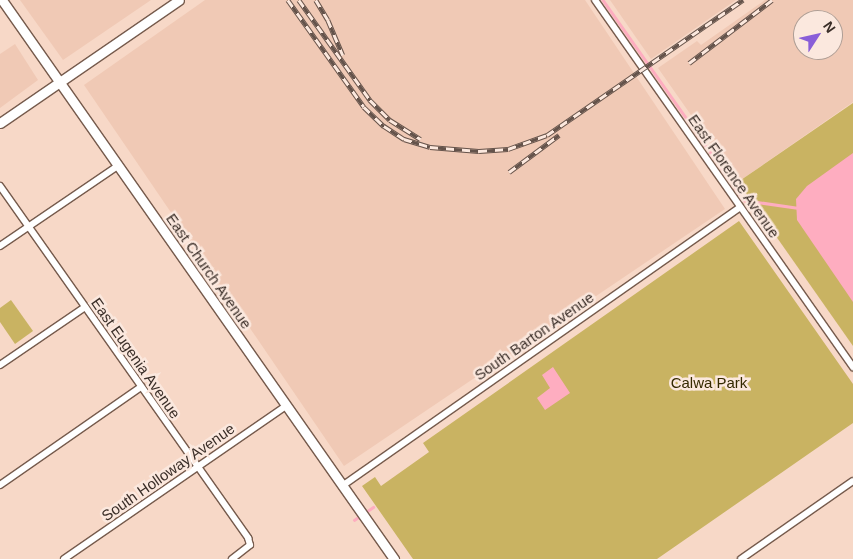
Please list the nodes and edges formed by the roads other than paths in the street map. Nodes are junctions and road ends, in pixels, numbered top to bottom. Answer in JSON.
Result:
{"nodes":[{"id":1,"x":2,"y":0,"type":"edge"},
{"id":2,"x":179,"y":0,"type":"edge"},
{"id":3,"x":596,"y":0,"type":"edge"},
{"id":4,"x":62,"y":82,"type":"junction"},
{"id":5,"x":0,"y":123,"type":"edge"},
{"id":6,"x":119,"y":165,"type":"junction"},
{"id":7,"x":0,"y":186,"type":"edge"},
{"id":8,"x":740,"y":207,"type":"junction"},
{"id":9,"x":28,"y":226,"type":"junction"},
{"id":10,"x":0,"y":246,"type":"edge"},
{"id":11,"x":85,"y":306,"type":"junction"},
{"id":12,"x":0,"y":365,"type":"edge"},
{"id":13,"x":853,"y":367,"type":"edge"},
{"id":14,"x":141,"y":387,"type":"junction"},
{"id":15,"x":286,"y":406,"type":"junction"},
{"id":16,"x":198,"y":466,"type":"junction"},
{"id":17,"x":853,"y":481,"type":"edge"},
{"id":18,"x":0,"y":485,"type":"edge"},
{"id":19,"x":342,"y":486,"type":"junction"},
{"id":20,"x":64,"y":559,"type":"edge"},
{"id":21,"x":232,"y":559,"type":"edge"},
{"id":22,"x":394,"y":559,"type":"edge"},
{"id":23,"x":741,"y":559,"type":"edge"}],
"edges":[{"from":1,"to":4,"type":"main road","name":"East Church Avenue"},
{"from":2,"to":4,"type":"main road"},
{"from":3,"to":8,"type":"street","name":"East Florence Avenue"},
{"from":4,"to":5,"type":"main road"},
{"from":4,"to":6,"type":"main road","name":"East Church Avenue"},
{"from":6,"to":9,"type":"street"},
{"from":6,"to":15,"type":"main road","name":"East Church Avenue"},
{"from":7,"to":9,"type":"street","name":"East Eugenia Avenue"},
{"from":8,"to":13,"type":"street","name":"East Florence Avenue"},
{"from":8,"to":19,"type":"street","name":"South Barton Avenue"},
{"from":9,"to":10,"type":"street"},
{"from":9,"to":11,"type":"street","name":"East Eugenia Avenue"},
{"from":11,"to":12,"type":"street"},
{"from":11,"to":14,"type":"street","name":"East Eugenia Avenue"},
{"from":14,"to":16,"type":"street","name":"East Eugenia Avenue"},
{"from":14,"to":18,"type":"street"},
{"from":15,"to":16,"type":"street","name":"South Holloway Avenue"},
{"from":15,"to":19,"type":"main road","name":"East Church Avenue"},
{"from":16,"to":20,"type":"street","name":"South Holloway Avenue"},
{"from":16,"to":21,"type":"street","name":"East Eugenia Avenue"},
{"from":17,"to":23,"type":"street"},
{"from":19,"to":22,"type":"main road","name":"East Church Avenue"}]}
